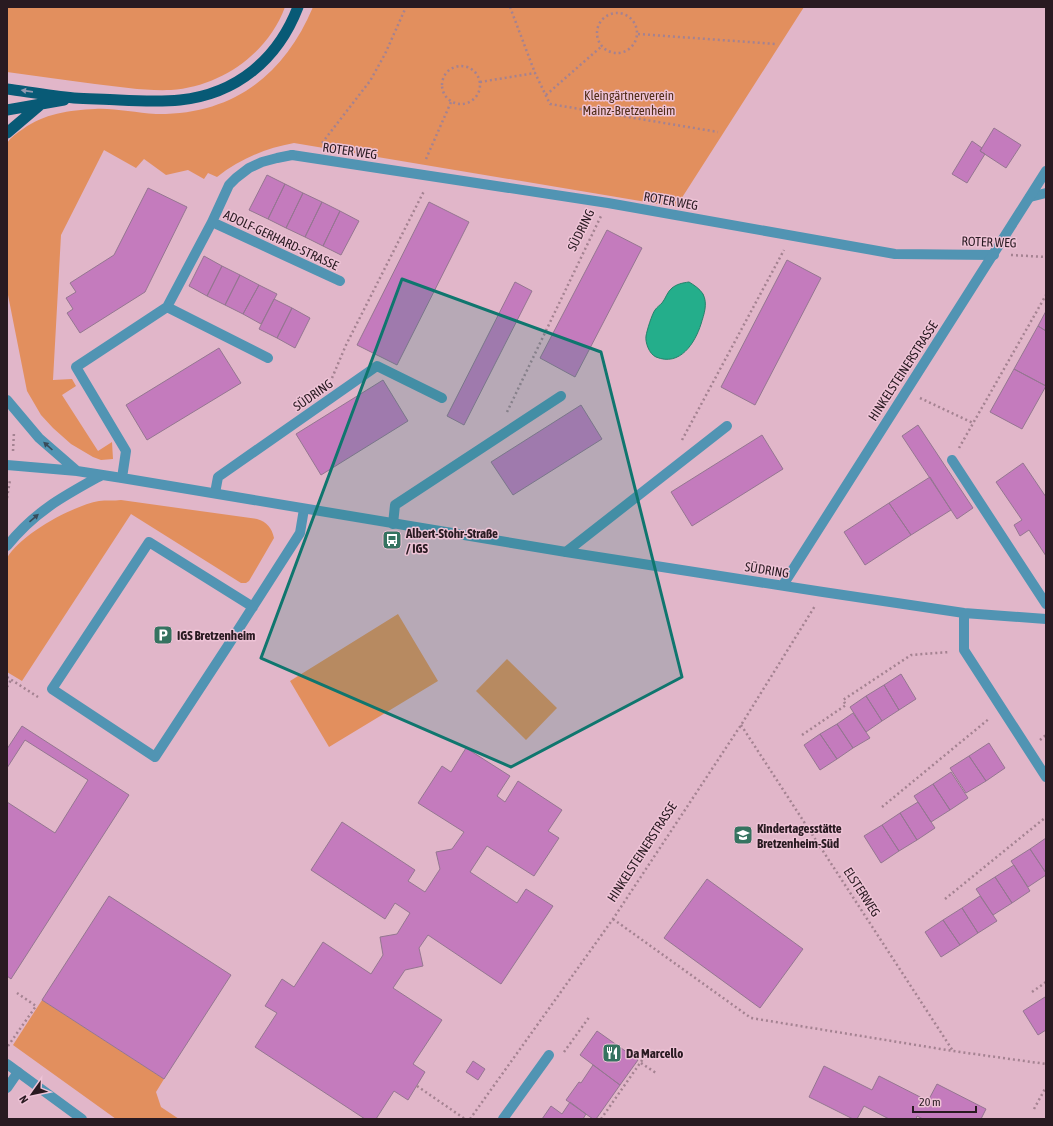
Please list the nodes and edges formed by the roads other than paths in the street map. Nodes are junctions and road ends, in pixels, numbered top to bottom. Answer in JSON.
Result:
{"nodes":[{"id":1,"x":298,"y":7,"type":"edge"},
{"id":2,"x":7,"y":89,"type":"edge"},
{"id":3,"x":74,"y":98,"type":"junction"},
{"id":4,"x":41,"y":104,"type":"junction"},
{"id":5,"x":7,"y":110,"type":"edge"},
{"id":6,"x":7,"y":133,"type":"edge"},
{"id":7,"x":292,"y":155,"type":"joint"},
{"id":8,"x":1046,"y":171,"type":"edge"},
{"id":9,"x":1046,"y":193,"type":"edge"},
{"id":10,"x":1030,"y":197,"type":"junction"},
{"id":11,"x":212,"y":222,"type":"junction"},
{"id":12,"x":994,"y":255,"type":"junction"},
{"id":13,"x":340,"y":281,"type":"dead end"},
{"id":14,"x":167,"y":307,"type":"junction"},
{"id":15,"x":268,"y":358,"type":"dead end"},
{"id":16,"x":561,"y":396,"type":"dead end"},
{"id":17,"x":442,"y":398,"type":"dead end"},
{"id":18,"x":7,"y":400,"type":"edge"},
{"id":19,"x":727,"y":426,"type":"dead end"},
{"id":20,"x":952,"y":460,"type":"road end"},
{"id":21,"x":7,"y":464,"type":"edge"},
{"id":22,"x":77,"y":471,"type":"junction"},
{"id":23,"x":102,"y":475,"type":"junction"},
{"id":24,"x":122,"y":478,"type":"junction"},
{"id":25,"x":215,"y":493,"type":"junction"},
{"id":26,"x":304,"y":509,"type":"junction"},
{"id":27,"x":393,"y":524,"type":"junction"},
{"id":28,"x":7,"y":546,"type":"edge"},
{"id":29,"x":566,"y":552,"type":"junction"},
{"id":30,"x":783,"y":585,"type":"junction"},
{"id":31,"x":1046,"y":604,"type":"edge"},
{"id":32,"x":253,"y":607,"type":"junction"},
{"id":33,"x":964,"y":613,"type":"junction"},
{"id":34,"x":1046,"y":619,"type":"edge"},
{"id":35,"x":1046,"y":777,"type":"edge"},
{"id":36,"x":550,"y":1055,"type":"road end"},
{"id":37,"x":7,"y":1064,"type":"edge"},
{"id":38,"x":18,"y":1072,"type":"junction"},
{"id":39,"x":7,"y":1088,"type":"edge"},
{"id":40,"x":82,"y":1119,"type":"edge"},
{"id":41,"x":503,"y":1119,"type":"edge"}],
"edges":[{"from":1,"to":3,"type":"highway"},
{"from":3,"to":2,"type":"highway","one_way":true},
{"from":3,"to":4,"type":"highway"},
{"from":4,"to":5,"type":"highway"},
{"from":4,"to":6,"type":"highway"},
{"from":7,"to":11,"type":"street","name":"ADOLF-GERHARD-STRASSE"},
{"from":7,"to":12,"type":"street","name":"ROTER WEG"},
{"from":8,"to":10,"type":"street","name":"HINKELSTEINERSTRASSE"},
{"from":9,"to":10,"type":"street"},
{"from":10,"to":12,"type":"street","name":"HINKELSTEINERSTRASSE"},
{"from":11,"to":13,"type":"street","name":"ADOLF-GERHARD-STRASSE"},
{"from":11,"to":14,"type":"street","name":"ADOLF-GERHARD-STRASSE"},
{"from":12,"to":30,"type":"street","name":"HINKELSTEINERSTRASSE"},
{"from":14,"to":15,"type":"street"},
{"from":14,"to":24,"type":"street","name":"ADOLF-GERHARD-STRASSE"},
{"from":16,"to":27,"type":"street"},
{"from":17,"to":25,"type":"street","name":"SÜDRING"},
{"from":22,"to":18,"type":"street","one_way":true},
{"from":19,"to":29,"type":"street"},
{"from":20,"to":31,"type":"street"},
{"from":21,"to":22,"type":"street","name":"SÜDRING"},
{"from":22,"to":23,"type":"street","name":"SÜDRING"},
{"from":23,"to":24,"type":"street","name":"SÜDRING"},
{"from":28,"to":23,"type":"street","one_way":true},
{"from":24,"to":25,"type":"street","name":"SÜDRING"},
{"from":25,"to":26,"type":"street","name":"SÜDRING"},
{"from":26,"to":27,"type":"street","name":"SÜDRING"},
{"from":26,"to":32,"type":"street"},
{"from":27,"to":29,"type":"street","name":"SÜDRING"},
{"from":29,"to":30,"type":"street","name":"SÜDRING"},
{"from":30,"to":33,"type":"street","name":"SÜDRING"},
{"from":32,"to":32,"type":"street"},
{"from":33,"to":34,"type":"street","name":"SÜDRING"},
{"from":33,"to":35,"type":"street"},
{"from":36,"to":41,"type":"street"},
{"from":37,"to":38,"type":"street"},
{"from":38,"to":39,"type":"street"},
{"from":38,"to":40,"type":"street"}]}
